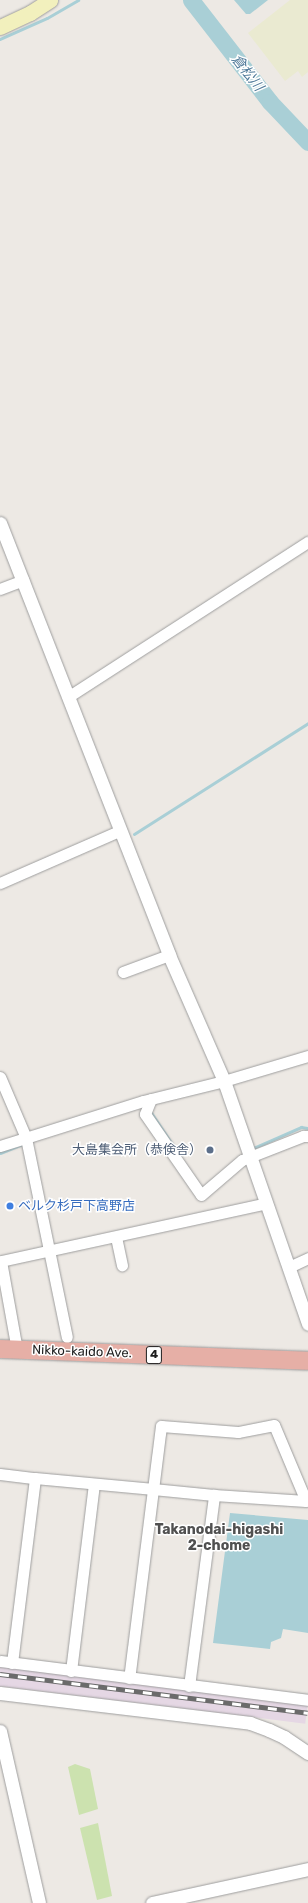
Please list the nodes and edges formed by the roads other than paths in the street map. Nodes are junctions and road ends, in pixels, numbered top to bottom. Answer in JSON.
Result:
{"nodes":[{"id":1,"x":50,"y":0,"type":"edge"},
{"id":2,"x":0,"y":27,"type":"edge"},
{"id":3,"x":0,"y":523,"type":"edge"},
{"id":4,"x":308,"y":542,"type":"edge"},
{"id":5,"x":23,"y":580,"type":"junction"},
{"id":6,"x":0,"y":589,"type":"edge"},
{"id":7,"x":68,"y":697,"type":"junction"},
{"id":8,"x":119,"y":831,"type":"junction"},
{"id":9,"x":0,"y":883,"type":"edge"},
{"id":10,"x":169,"y":955,"type":"junction"},
{"id":11,"x":123,"y":972,"type":"dead end"},
{"id":12,"x":308,"y":1056,"type":"edge"},
{"id":13,"x":0,"y":1077,"type":"edge"},
{"id":14,"x":224,"y":1081,"type":"junction"},
{"id":15,"x":151,"y":1099,"type":"junction"},
{"id":16,"x":308,"y":1136,"type":"edge"},
{"id":17,"x":26,"y":1138,"type":"junction"},
{"id":18,"x":0,"y":1146,"type":"edge"},
{"id":19,"x":251,"y":1156,"type":"junction"},
{"id":20,"x":267,"y":1203,"type":"junction"},
{"id":21,"x":116,"y":1237,"type":"junction"},
{"id":22,"x":49,"y":1251,"type":"junction"},
{"id":23,"x":308,"y":1258,"type":"edge"},
{"id":24,"x":0,"y":1261,"type":"edge"},
{"id":25,"x":122,"y":1265,"type":"dead end"},
{"id":26,"x":289,"y":1267,"type":"junction"},
{"id":27,"x":308,"y":1324,"type":"edge"},
{"id":28,"x":67,"y":1337,"type":"dead end"},
{"id":29,"x":8,"y":1350,"type":"edge"},
{"id":30,"x":308,"y":1361,"type":"edge"},
{"id":31,"x":0,"y":1474,"type":"edge"},
{"id":32,"x":35,"y":1478,"type":"junction"},
{"id":33,"x":94,"y":1484,"type":"junction"},
{"id":34,"x":153,"y":1489,"type":"junction"},
{"id":35,"x":214,"y":1495,"type":"junction"},
{"id":36,"x":307,"y":1501,"type":"edge"},
{"id":37,"x":0,"y":1661,"type":"edge"},
{"id":38,"x":12,"y":1663,"type":"junction"},
{"id":39,"x":71,"y":1671,"type":"junction"},
{"id":40,"x":129,"y":1678,"type":"junction"},
{"id":41,"x":189,"y":1686,"type":"junction"},
{"id":42,"x":0,"y":1693,"type":"edge"},
{"id":43,"x":308,"y":1700,"type":"edge"},
{"id":44,"x":0,"y":1731,"type":"edge"},
{"id":45,"x":308,"y":1753,"type":"edge"},
{"id":46,"x":5,"y":1773,"type":"edge"},
{"id":47,"x":308,"y":1869,"type":"edge"},
{"id":48,"x":39,"y":1903,"type":"edge"},
{"id":49,"x":152,"y":1903,"type":"edge"}],
"edges":[{"from":1,"to":2,"type":"main road"},
{"from":3,"to":5,"type":"street"},
{"from":4,"to":7,"type":"street"},
{"from":5,"to":6,"type":"street"},
{"from":5,"to":7,"type":"street"},
{"from":7,"to":8,"type":"street"},
{"from":8,"to":9,"type":"street"},
{"from":8,"to":10,"type":"street"},
{"from":10,"to":11,"type":"street"},
{"from":10,"to":14,"type":"street"},
{"from":12,"to":14,"type":"street"},
{"from":13,"to":17,"type":"street"},
{"from":14,"to":15,"type":"street"},
{"from":14,"to":19,"type":"street"},
{"from":15,"to":17,"type":"street"},
{"from":15,"to":19,"type":"street"},
{"from":16,"to":19,"type":"street"},
{"from":17,"to":18,"type":"street"},
{"from":17,"to":22,"type":"street"},
{"from":19,"to":20,"type":"street"},
{"from":20,"to":21,"type":"street"},
{"from":20,"to":26,"type":"street"},
{"from":21,"to":22,"type":"street"},
{"from":21,"to":25,"type":"street"},
{"from":22,"to":24,"type":"street"},
{"from":22,"to":28,"type":"street"},
{"from":23,"to":26,"type":"street"},
{"from":24,"to":29,"type":"street"},
{"from":26,"to":27,"type":"street"},
{"from":29,"to":30,"type":"highway","name":"Nikko-kaido Ave.","number":"4"},
{"from":31,"to":32,"type":"street"},
{"from":32,"to":33,"type":"street"},
{"from":32,"to":38,"type":"street"},
{"from":33,"to":34,"type":"street"},
{"from":33,"to":39,"type":"street"},
{"from":34,"to":35,"type":"street"},
{"from":34,"to":36,"type":"street"},
{"from":34,"to":40,"type":"street"},
{"from":35,"to":36,"type":"street"},
{"from":35,"to":41,"type":"street"},
{"from":37,"to":38,"type":"street"},
{"from":38,"to":39,"type":"street"},
{"from":39,"to":40,"type":"street"},
{"from":40,"to":41,"type":"street"},
{"from":41,"to":43,"type":"street"},
{"from":42,"to":45,"type":"street"},
{"from":44,"to":46,"type":"street"},
{"from":46,"to":48,"type":"street"},
{"from":47,"to":49,"type":"street"}]}
